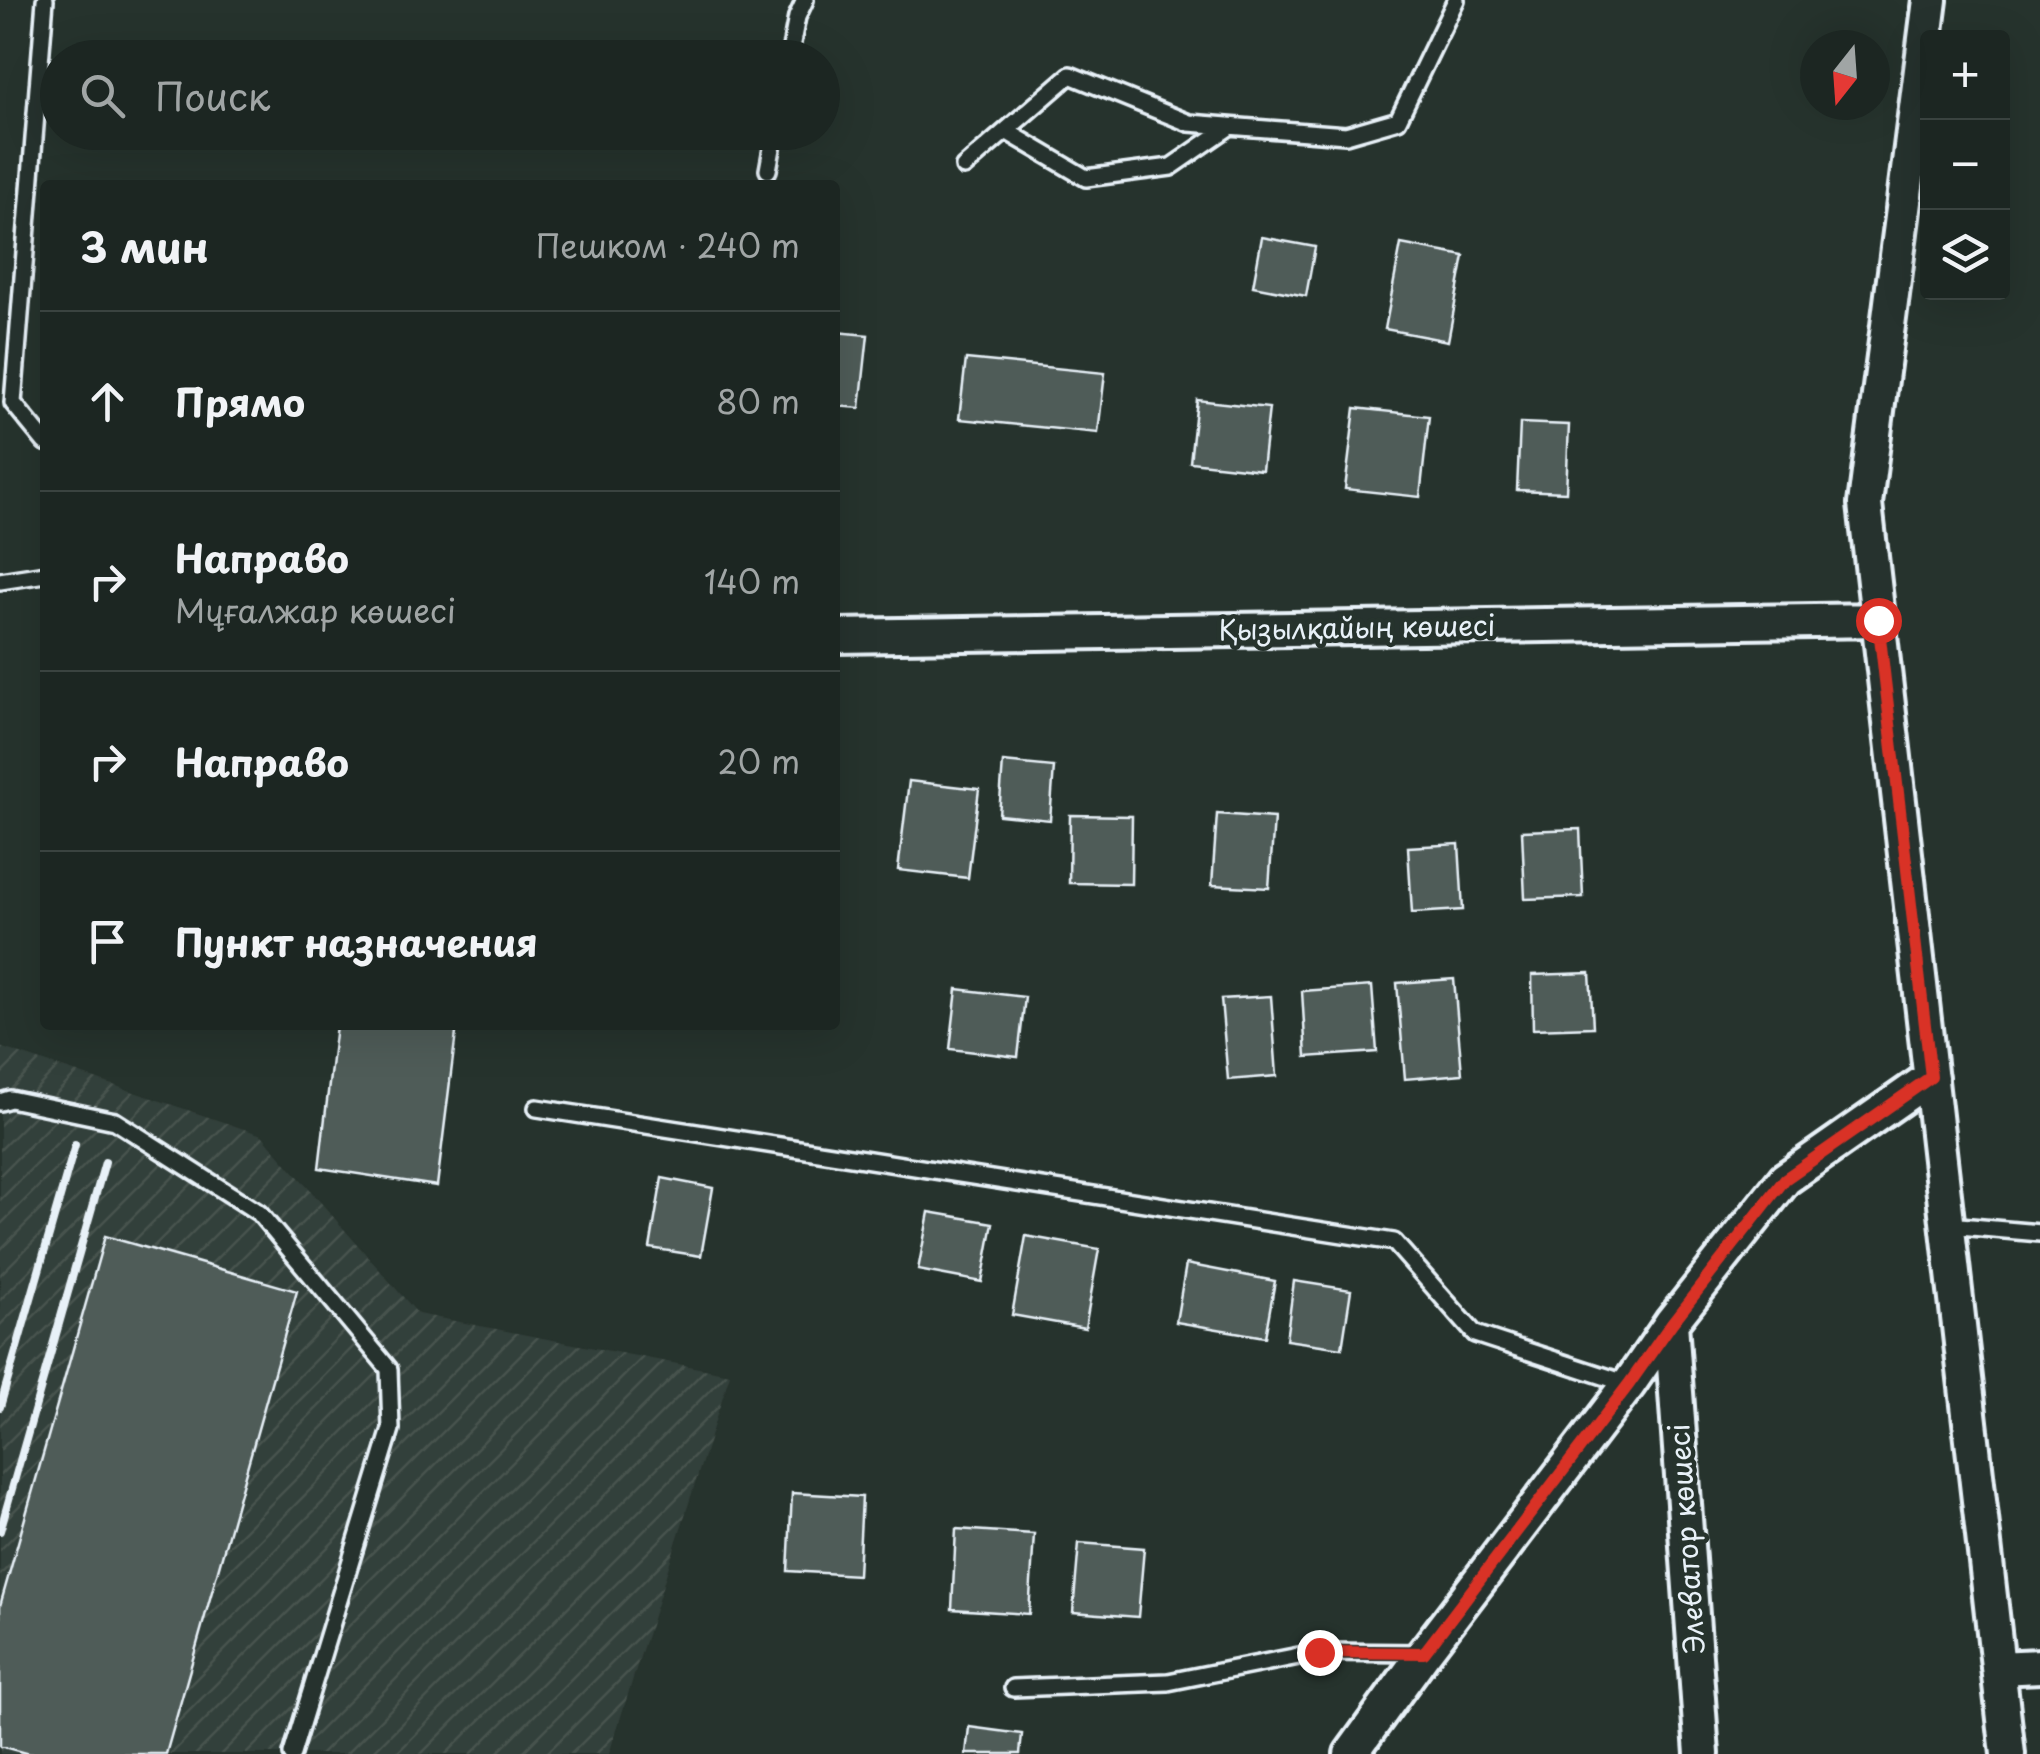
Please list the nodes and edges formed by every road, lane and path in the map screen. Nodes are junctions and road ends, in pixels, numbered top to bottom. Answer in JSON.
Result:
{"nodes":[{"id":1,"x":45,"y":0,"type":"edge"},
{"id":2,"x":805,"y":0,"type":"edge"},
{"id":3,"x":1456,"y":0,"type":"edge"},
{"id":4,"x":1930,"y":0,"type":"edge"},
{"id":5,"x":42,"y":40,"type":"edge"},
{"id":6,"x":793,"y":40,"type":"edge"},
{"id":7,"x":40,"y":63,"type":"edge"},
{"id":8,"x":1229,"y":127,"type":"junction"},
{"id":9,"x":1006,"y":131,"type":"junction"},
{"id":10,"x":772,"y":150,"type":"edge"},
{"id":11,"x":964,"y":167,"type":"dead end"},
{"id":12,"x":768,"y":170,"type":"dead end"},
{"id":13,"x":40,"y":436,"type":"edge"},
{"id":14,"x":40,"y":575,"type":"edge"},
{"id":15,"x":0,"y":581,"type":"edge"},
{"id":16,"x":1878,"y":620,"type":"junction"},
{"id":17,"x":840,"y":636,"type":"edge"},
{"id":18,"x":1931,"y":1077,"type":"junction"},
{"id":19,"x":0,"y":1102,"type":"edge"},
{"id":20,"x":537,"y":1108,"type":"dead end"},
{"id":21,"x":1948,"y":1225,"type":"junction"},
{"id":22,"x":2040,"y":1233,"type":"edge"},
{"id":23,"x":1672,"y":1323,"type":"junction"},
{"id":24,"x":1629,"y":1384,"type":"junction"},
{"id":25,"x":1424,"y":1653,"type":"junction"},
{"id":26,"x":2040,"y":1666,"type":"edge"},
{"id":27,"x":1998,"y":1668,"type":"junction"},
{"id":28,"x":1014,"y":1688,"type":"dead end"},
{"id":29,"x":292,"y":1754,"type":"edge"},
{"id":30,"x":1351,"y":1754,"type":"edge"},
{"id":31,"x":1702,"y":1754,"type":"edge"},
{"id":32,"x":2008,"y":1754,"type":"edge"}],
"edges":[{"from":1,"to":5,"type":"lane"},
{"from":2,"to":6,"type":"lane"},
{"from":3,"to":8,"type":"lane"},
{"from":4,"to":16,"type":"street"},
{"from":7,"to":13,"type":"lane"},
{"from":8,"to":9,"type":"lane"},
{"from":8,"to":9,"type":"lane"},
{"from":9,"to":11,"type":"lane"},
{"from":10,"to":12,"type":"lane"},
{"from":14,"to":15,"type":"lane"},
{"from":16,"to":17,"type":"street","name":"Қызылқайың көшесі"},
{"from":16,"to":18,"type":"street"},
{"from":18,"to":21,"type":"street"},
{"from":18,"to":23,"type":"street"},
{"from":19,"to":29,"type":"lane"},
{"from":20,"to":24,"type":"lane"},
{"from":21,"to":22,"type":"lane"},
{"from":21,"to":27,"type":"street"},
{"from":23,"to":24,"type":"street"},
{"from":23,"to":31,"type":"street","name":"Элеватор көшесі"},
{"from":24,"to":25,"type":"street"},
{"from":25,"to":28,"type":"lane"},
{"from":25,"to":30,"type":"street"},
{"from":26,"to":27,"type":"street"},
{"from":27,"to":32,"type":"street"}]}
